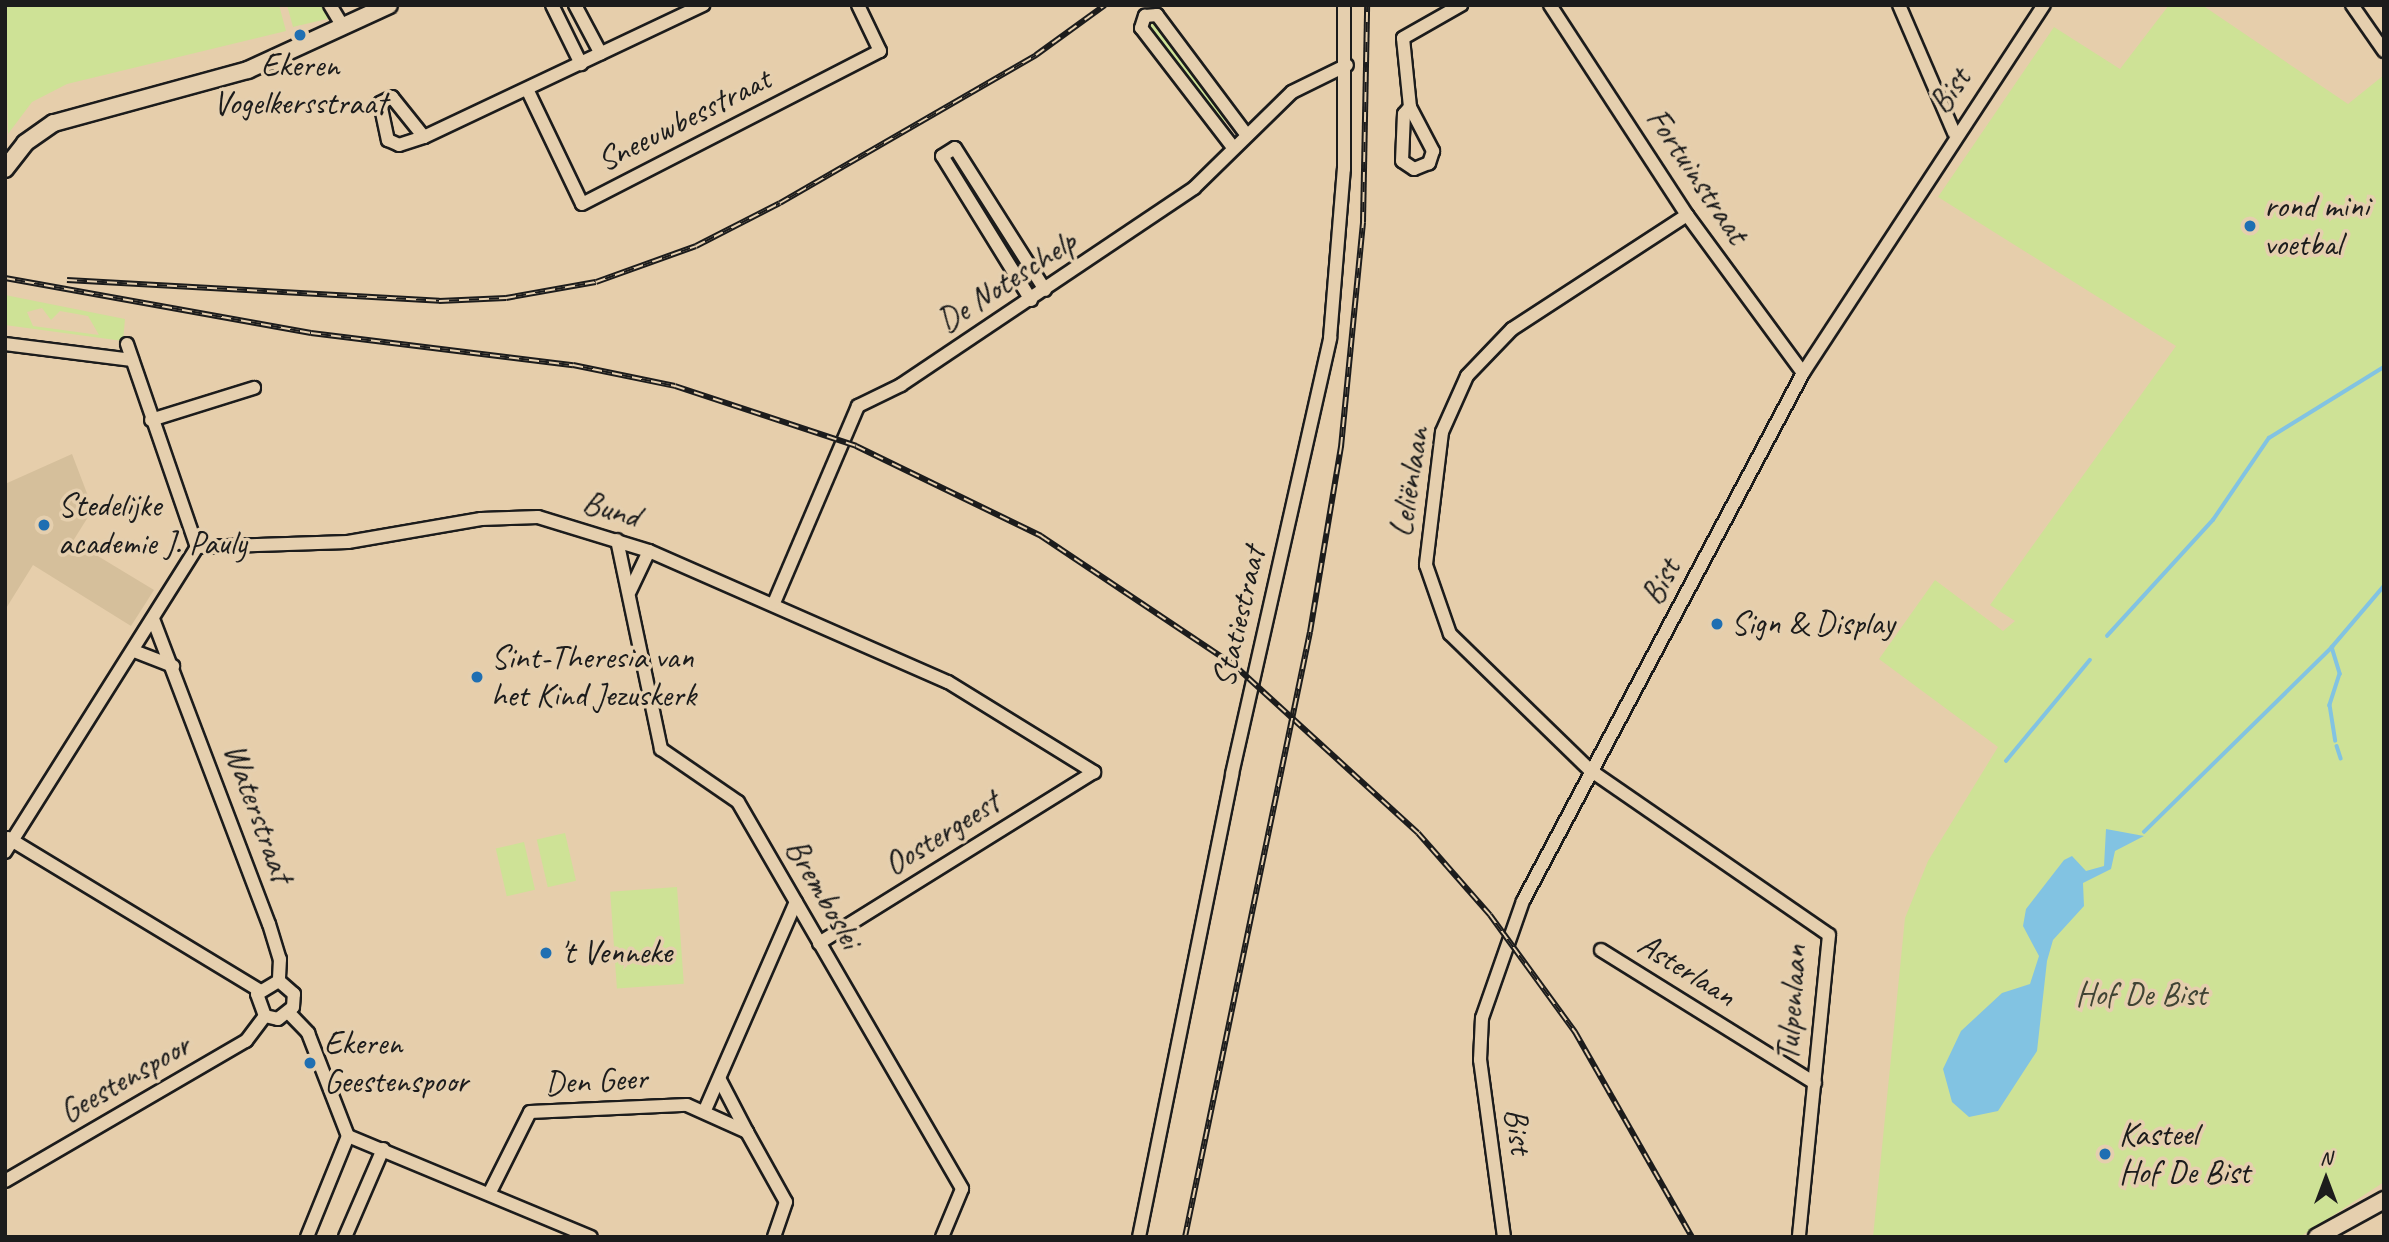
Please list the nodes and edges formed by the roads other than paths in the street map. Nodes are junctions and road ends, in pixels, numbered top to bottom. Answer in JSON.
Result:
{"nodes":[{"id":1,"x":330,"y":5,"type":"edge"},
{"id":2,"x":389,"y":5,"type":"edge"},
{"id":3,"x":552,"y":5,"type":"edge"},
{"id":4,"x":575,"y":5,"type":"edge"},
{"id":5,"x":703,"y":5,"type":"edge"},
{"id":6,"x":858,"y":5,"type":"edge"},
{"id":7,"x":1344,"y":5,"type":"edge"},
{"id":8,"x":1461,"y":5,"type":"edge"},
{"id":9,"x":1550,"y":5,"type":"edge"},
{"id":10,"x":1899,"y":5,"type":"edge"},
{"id":11,"x":2044,"y":5,"type":"edge"},
{"id":12,"x":2352,"y":5,"type":"edge"},
{"id":13,"x":343,"y":27,"type":"junction"},
{"id":14,"x":2384,"y":51,"type":"edge"},
{"id":15,"x":601,"y":54,"type":"junction"},
{"id":16,"x":581,"y":64,"type":"junction"},
{"id":17,"x":1347,"y":65,"type":"junction"},
{"id":18,"x":527,"y":89,"type":"junction"},
{"id":19,"x":1410,"y":107,"type":"junction"},
{"id":20,"x":1954,"y":133,"type":"junction"},
{"id":21,"x":1246,"y":134,"type":"junction"},
{"id":22,"x":424,"y":137,"type":"dead end"},
{"id":23,"x":1232,"y":146,"type":"junction"},
{"id":24,"x":5,"y":169,"type":"edge"},
{"id":25,"x":1687,"y":215,"type":"junction"},
{"id":26,"x":1045,"y":290,"type":"junction"},
{"id":27,"x":1031,"y":300,"type":"junction"},
{"id":28,"x":5,"y":344,"type":"edge"},
{"id":29,"x":127,"y":344,"type":"dead end"},
{"id":30,"x":132,"y":360,"type":"junction"},
{"id":31,"x":1803,"y":373,"type":"junction"},
{"id":32,"x":254,"y":388,"type":"dead end"},
{"id":33,"x":152,"y":419,"type":"junction"},
{"id":34,"x":617,"y":540,"type":"junction"},
{"id":35,"x":197,"y":547,"type":"junction"},
{"id":36,"x":649,"y":551,"type":"junction"},
{"id":37,"x":630,"y":591,"type":"junction"},
{"id":38,"x":774,"y":603,"type":"junction"},
{"id":39,"x":153,"y":619,"type":"junction"},
{"id":40,"x":134,"y":651,"type":"junction"},
{"id":41,"x":173,"y":666,"type":"junction"},
{"id":42,"x":1590,"y":770,"type":"junction"},
{"id":43,"x":1094,"y":772,"type":"joint"},
{"id":44,"x":8,"y":843,"type":"edge"},
{"id":45,"x":796,"y":902,"type":"junction"},
{"id":46,"x":818,"y":943,"type":"junction"},
{"id":47,"x":1601,"y":950,"type":"dead end"},
{"id":48,"x":279,"y":981,"type":"junction"},
{"id":49,"x":259,"y":990,"type":"junction"},
{"id":50,"x":289,"y":1013,"type":"junction"},
{"id":51,"x":265,"y":1016,"type":"junction"},
{"id":52,"x":720,"y":1080,"type":"junction"},
{"id":53,"x":1815,"y":1083,"type":"junction"},
{"id":54,"x":705,"y":1110,"type":"junction"},
{"id":55,"x":747,"y":1132,"type":"junction"},
{"id":56,"x":348,"y":1136,"type":"junction"},
{"id":57,"x":383,"y":1149,"type":"junction"},
{"id":58,"x":5,"y":1181,"type":"edge"},
{"id":59,"x":490,"y":1192,"type":"junction"},
{"id":60,"x":2384,"y":1200,"type":"edge"},
{"id":61,"x":307,"y":1237,"type":"edge"},
{"id":62,"x":345,"y":1237,"type":"edge"},
{"id":63,"x":591,"y":1237,"type":"edge"},
{"id":64,"x":774,"y":1237,"type":"edge"},
{"id":65,"x":942,"y":1237,"type":"edge"},
{"id":66,"x":1139,"y":1237,"type":"edge"},
{"id":67,"x":1504,"y":1237,"type":"edge"},
{"id":68,"x":1799,"y":1237,"type":"edge"},
{"id":69,"x":2318,"y":1237,"type":"edge"}],
"edges":[{"from":1,"to":13,"type":"street"},
{"from":2,"to":13,"type":"street"},
{"from":3,"to":16,"type":"street"},
{"from":4,"to":15,"type":"street"},
{"from":5,"to":15,"type":"street"},
{"from":6,"to":18,"type":"street","name":"Sneeuwbesstraat"},
{"from":7,"to":17,"type":"street","name":"Statiestraat"},
{"from":8,"to":19,"type":"street"},
{"from":9,"to":25,"type":"street","name":"Fortuinstraat"},
{"from":10,"to":20,"type":"street"},
{"from":11,"to":20,"type":"street","name":"Bist"},
{"from":12,"to":14,"type":"street"},
{"from":13,"to":24,"type":"street"},
{"from":15,"to":16,"type":"street"},
{"from":16,"to":18,"type":"street"},
{"from":17,"to":21,"type":"street","name":"De Noteschelp"},
{"from":17,"to":66,"type":"street","name":"Statiestraat"},
{"from":18,"to":22,"type":"street"},
{"from":19,"to":19,"type":"street"},
{"from":20,"to":31,"type":"street","name":"Bist"},
{"from":21,"to":23,"type":"street","name":"De Noteschelp"},
{"from":21,"to":23,"type":"street"},
{"from":23,"to":26,"type":"street","name":"De Noteschelp"},
{"from":25,"to":31,"type":"street","name":"Fortuinstraat"},
{"from":25,"to":42,"type":"street","name":"Leliënlaan"},
{"from":26,"to":27,"type":"street","name":"De Noteschelp"},
{"from":26,"to":27,"type":"street"},
{"from":27,"to":38,"type":"street","name":"De Noteschelp"},
{"from":28,"to":30,"type":"street"},
{"from":29,"to":30,"type":"street"},
{"from":30,"to":33,"type":"street"},
{"from":31,"to":42,"type":"street","name":"Bist"},
{"from":32,"to":33,"type":"street"},
{"from":33,"to":35,"type":"street"},
{"from":34,"to":35,"type":"street","name":"Bund"},
{"from":34,"to":36,"type":"street","name":"Bund"},
{"from":34,"to":37,"type":"street","name":"Bremboslei"},
{"from":35,"to":39,"type":"street"},
{"from":36,"to":37,"type":"street"},
{"from":36,"to":38,"type":"street","name":"Bund"},
{"from":37,"to":45,"type":"street","name":"Bremboslei"},
{"from":38,"to":43,"type":"street","name":"Bund"},
{"from":39,"to":40,"type":"street"},
{"from":39,"to":41,"type":"street","name":"Waterstraat"},
{"from":40,"to":41,"type":"street"},
{"from":40,"to":44,"type":"street"},
{"from":41,"to":48,"type":"street","name":"Waterstraat"},
{"from":42,"to":53,"type":"street","name":"Tulpenlaan"},
{"from":42,"to":67,"type":"street","name":"Bist"},
{"from":43,"to":46,"type":"street","name":"Oostergeest"},
{"from":44,"to":49,"type":"street"},
{"from":45,"to":46,"type":"street","name":"Bremboslei"},
{"from":45,"to":52,"type":"street"},
{"from":46,"to":65,"type":"street","name":"Bremboslei"},
{"from":47,"to":53,"type":"street","name":"Asterlaan"},
{"from":48,"to":49,"type":"street"},
{"from":48,"to":50,"type":"street"},
{"from":49,"to":51,"type":"street"},
{"from":50,"to":51,"type":"street"},
{"from":50,"to":56,"type":"street"},
{"from":51,"to":58,"type":"street","name":"Geestenspoor"},
{"from":52,"to":54,"type":"street"},
{"from":52,"to":55,"type":"street"},
{"from":53,"to":68,"type":"street","name":"Tulpenlaan"},
{"from":54,"to":55,"type":"street","name":"Den Geer"},
{"from":54,"to":59,"type":"street","name":"Den Geer"},
{"from":55,"to":64,"type":"street"},
{"from":56,"to":57,"type":"street"},
{"from":56,"to":61,"type":"street"},
{"from":57,"to":59,"type":"street"},
{"from":57,"to":62,"type":"street"},
{"from":59,"to":63,"type":"street"},
{"from":60,"to":69,"type":"street"}]}
